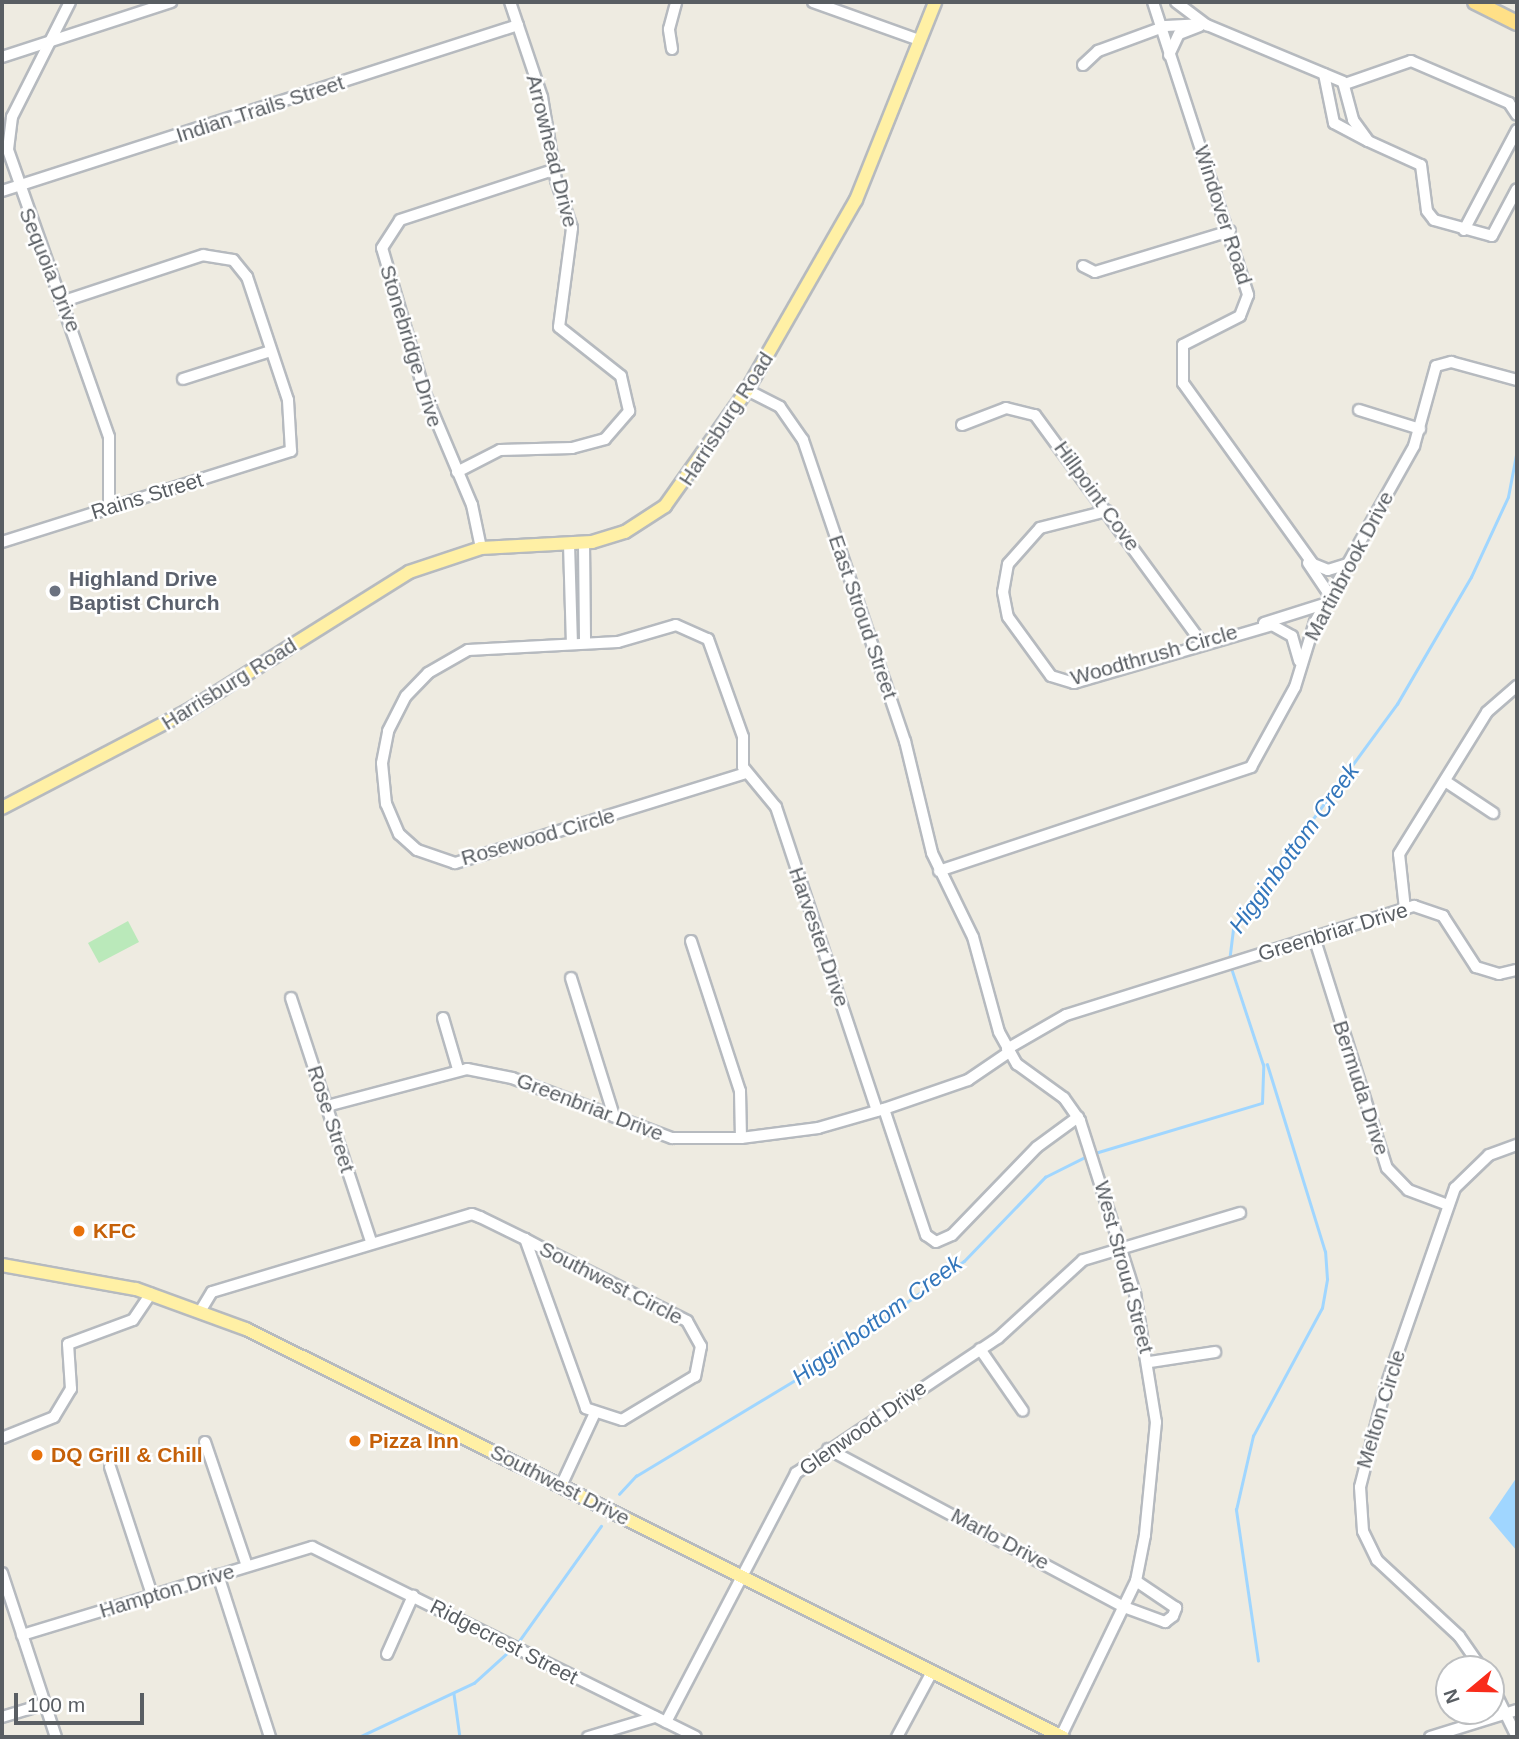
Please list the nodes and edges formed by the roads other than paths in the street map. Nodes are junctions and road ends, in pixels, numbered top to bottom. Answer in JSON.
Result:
{"nodes":[{"id":1,"x":70,"y":2,"type":"edge"},
{"id":2,"x":171,"y":2,"type":"edge"},
{"id":3,"x":510,"y":2,"type":"edge"},
{"id":4,"x":676,"y":2,"type":"edge"},
{"id":5,"x":813,"y":2,"type":"edge"},
{"id":6,"x":935,"y":2,"type":"edge"},
{"id":7,"x":1153,"y":2,"type":"edge"},
{"id":8,"x":1176,"y":2,"type":"edge"},
{"id":9,"x":1475,"y":2,"type":"edge"},
{"id":10,"x":1517,"y":23,"type":"edge"},
{"id":11,"x":518,"y":25,"type":"junction"},
{"id":12,"x":1207,"y":25,"type":"junction"},
{"id":13,"x":1159,"y":29,"type":"junction"},
{"id":14,"x":50,"y":40,"type":"junction"},
{"id":15,"x":919,"y":40,"type":"junction"},
{"id":16,"x":672,"y":49,"type":"dead end"},
{"id":17,"x":1169,"y":55,"type":"junction"},
{"id":18,"x":2,"y":57,"type":"edge"},
{"id":19,"x":1083,"y":65,"type":"dead end"},
{"id":20,"x":1324,"y":74,"type":"junction"},
{"id":21,"x":1345,"y":84,"type":"junction"},
{"id":22,"x":1517,"y":115,"type":"edge"},
{"id":23,"x":1353,"y":120,"type":"junction"},
{"id":24,"x":1341,"y":128,"type":"junction"},
{"id":25,"x":1517,"y":130,"type":"edge"},
{"id":26,"x":1368,"y":141,"type":"junction"},
{"id":27,"x":553,"y":170,"type":"junction"},
{"id":28,"x":18,"y":186,"type":"junction"},
{"id":29,"x":1517,"y":189,"type":"edge"},
{"id":30,"x":2,"y":191,"type":"edge"},
{"id":31,"x":1464,"y":230,"type":"junction"},
{"id":32,"x":1230,"y":231,"type":"junction"},
{"id":33,"x":1083,"y":266,"type":"dead end"},
{"id":34,"x":61,"y":302,"type":"junction"},
{"id":35,"x":271,"y":351,"type":"junction"},
{"id":36,"x":183,"y":379,"type":"dead end"},
{"id":37,"x":1517,"y":380,"type":"edge"},
{"id":38,"x":747,"y":390,"type":"junction"},
{"id":39,"x":1359,"y":410,"type":"dead end"},
{"id":40,"x":962,"y":425,"type":"dead end"},
{"id":41,"x":1420,"y":429,"type":"junction"},
{"id":42,"x":457,"y":472,"type":"junction"},
{"id":43,"x":109,"y":508,"type":"junction"},
{"id":44,"x":1107,"y":511,"type":"junction"},
{"id":45,"x":1287,"y":531,"type":"junction"},
{"id":46,"x":2,"y":542,"type":"edge"},
{"id":47,"x":584,"y":543,"type":"junction"},
{"id":48,"x":569,"y":544,"type":"junction"},
{"id":49,"x":481,"y":548,"type":"junction"},
{"id":50,"x":1348,"y":564,"type":"junction"},
{"id":51,"x":1327,"y":600,"type":"junction"},
{"id":52,"x":1252,"y":627,"type":"junction"},
{"id":53,"x":572,"y":643,"type":"junction"},
{"id":54,"x":585,"y":643,"type":"junction"},
{"id":55,"x":1202,"y":643,"type":"junction"},
{"id":56,"x":1297,"y":670,"type":"junction"},
{"id":57,"x":1517,"y":686,"type":"edge"},
{"id":58,"x":746,"y":773,"type":"junction"},
{"id":59,"x":1445,"y":781,"type":"junction"},
{"id":60,"x":2,"y":808,"type":"edge"},
{"id":61,"x":1493,"y":813,"type":"dead end"},
{"id":62,"x":939,"y":871,"type":"junction"},
{"id":63,"x":1405,"y":909,"type":"junction"},
{"id":64,"x":1314,"y":937,"type":"junction"},
{"id":65,"x":691,"y":941,"type":"dead end"},
{"id":66,"x":1517,"y":970,"type":"edge"},
{"id":67,"x":571,"y":978,"type":"dead end"},
{"id":68,"x":291,"y":998,"type":"dead end"},
{"id":69,"x":443,"y":1018,"type":"dead end"},
{"id":70,"x":1008,"y":1050,"type":"junction"},
{"id":71,"x":458,"y":1069,"type":"junction"},
{"id":72,"x":327,"y":1106,"type":"junction"},
{"id":73,"x":881,"y":1110,"type":"junction"},
{"id":74,"x":614,"y":1116,"type":"junction"},
{"id":75,"x":1078,"y":1117,"type":"junction"},
{"id":76,"x":741,"y":1139,"type":"junction"},
{"id":77,"x":1517,"y":1145,"type":"edge"},
{"id":78,"x":1448,"y":1205,"type":"junction"},
{"id":79,"x":1240,"y":1213,"type":"dead end"},
{"id":80,"x":525,"y":1239,"type":"junction"},
{"id":81,"x":371,"y":1241,"type":"junction"},
{"id":82,"x":1122,"y":1246,"type":"junction"},
{"id":83,"x":2,"y":1265,"type":"edge"},
{"id":84,"x":151,"y":1293,"type":"junction"},
{"id":85,"x":201,"y":1310,"type":"junction"},
{"id":86,"x":980,"y":1349,"type":"junction"},
{"id":87,"x":1215,"y":1352,"type":"dead end"},
{"id":88,"x":1150,"y":1362,"type":"junction"},
{"id":89,"x":1023,"y":1410,"type":"dead end"},
{"id":90,"x":594,"y":1415,"type":"junction"},
{"id":91,"x":2,"y":1438,"type":"edge"},
{"id":92,"x":205,"y":1442,"type":"dead end"},
{"id":93,"x":828,"y":1449,"type":"junction"},
{"id":94,"x":110,"y":1467,"type":"dead end"},
{"id":95,"x":561,"y":1486,"type":"junction"},
{"id":96,"x":312,"y":1547,"type":"joint"},
{"id":97,"x":247,"y":1566,"type":"junction"},
{"id":98,"x":2,"y":1573,"type":"edge"},
{"id":99,"x":218,"y":1575,"type":"junction"},
{"id":100,"x":742,"y":1577,"type":"junction"},
{"id":101,"x":1136,"y":1581,"type":"junction"},
{"id":102,"x":152,"y":1595,"type":"junction"},
{"id":103,"x":413,"y":1596,"type":"junction"},
{"id":104,"x":1124,"y":1607,"type":"junction"},
{"id":105,"x":22,"y":1635,"type":"junction"},
{"id":106,"x":387,"y":1654,"type":"dead end"},
{"id":107,"x":1472,"y":1655,"type":"edge"},
{"id":108,"x":932,"y":1672,"type":"junction"},
{"id":109,"x":45,"y":1704,"type":"junction"},
{"id":110,"x":1513,"y":1711,"type":"edge"},
{"id":111,"x":2,"y":1717,"type":"edge"},
{"id":112,"x":655,"y":1717,"type":"junction"},
{"id":113,"x":666,"y":1722,"type":"junction"},
{"id":114,"x":56,"y":1737,"type":"edge"},
{"id":115,"x":270,"y":1737,"type":"edge"},
{"id":116,"x":589,"y":1737,"type":"edge"},
{"id":117,"x":696,"y":1737,"type":"edge"},
{"id":118,"x":897,"y":1737,"type":"edge"},
{"id":119,"x":1062,"y":1737,"type":"edge"},
{"id":120,"x":1430,"y":1737,"type":"edge"},
{"id":121,"x":1517,"y":1737,"type":"edge"}],
"edges":[{"from":1,"to":14,"type":"street","name":"Sequoia Drive"},
{"from":2,"to":14,"type":"street"},
{"from":3,"to":11,"type":"street","name":"Arrowhead Drive"},
{"from":4,"to":16,"type":"street"},
{"from":5,"to":15,"type":"street"},
{"from":6,"to":15,"type":"main road","name":"Harrisburg Road"},
{"from":7,"to":13,"type":"street","name":"Windover Road"},
{"from":8,"to":12,"type":"street"},
{"from":9,"to":10,"type":"highway"},
{"from":11,"to":27,"type":"street","name":"Arrowhead Drive"},
{"from":11,"to":28,"type":"street","name":"Indian Trails Street"},
{"from":12,"to":13,"type":"street"},
{"from":12,"to":17,"type":"street"},
{"from":12,"to":20,"type":"street"},
{"from":13,"to":17,"type":"street","name":"Windover Road"},
{"from":13,"to":19,"type":"street"},
{"from":14,"to":18,"type":"street"},
{"from":14,"to":28,"type":"street","name":"Sequoia Drive"},
{"from":15,"to":38,"type":"main road","name":"Harrisburg Road"},
{"from":17,"to":32,"type":"street","name":"Windover Road"},
{"from":20,"to":21,"type":"street"},
{"from":20,"to":24,"type":"street"},
{"from":21,"to":22,"type":"street"},
{"from":21,"to":23,"type":"street"},
{"from":23,"to":24,"type":"street"},
{"from":23,"to":26,"type":"street"},
{"from":24,"to":26,"type":"street"},
{"from":25,"to":31,"type":"street"},
{"from":26,"to":31,"type":"street"},
{"from":27,"to":42,"type":"street","name":"Stonebridge Drive"},
{"from":27,"to":42,"type":"street","name":"Arrowhead Drive"},
{"from":28,"to":30,"type":"street","name":"Indian Trails Street"},
{"from":28,"to":34,"type":"street","name":"Sequoia Drive"},
{"from":29,"to":31,"type":"street"},
{"from":32,"to":33,"type":"street"},
{"from":32,"to":45,"type":"street","name":"Windover Road"},
{"from":34,"to":35,"type":"street"},
{"from":34,"to":43,"type":"street","name":"Sequoia Drive"},
{"from":35,"to":36,"type":"street"},
{"from":35,"to":43,"type":"street","name":"Rains Street"},
{"from":37,"to":41,"type":"street","name":"Martinbrook Drive"},
{"from":38,"to":47,"type":"main road","name":"Harrisburg Road"},
{"from":38,"to":62,"type":"street","name":"East Stroud Street"},
{"from":39,"to":41,"type":"street"},
{"from":40,"to":44,"type":"street","name":"Hillpoint Cove"},
{"from":41,"to":50,"type":"street","name":"Martinbrook Drive"},
{"from":42,"to":49,"type":"street","name":"Stonebridge Drive"},
{"from":43,"to":46,"type":"street","name":"Rains Street"},
{"from":44,"to":55,"type":"street","name":"Hillpoint Cove"},
{"from":44,"to":55,"type":"street","name":"Woodthrush Circle"},
{"from":45,"to":50,"type":"street","name":"Windover Road"},
{"from":45,"to":51,"type":"street","name":"Windover Road"},
{"from":47,"to":48,"type":"main road","name":"Harrisburg Road"},
{"from":47,"to":54,"type":"street"},
{"from":48,"to":49,"type":"main road","name":"Harrisburg Road"},
{"from":48,"to":53,"type":"street"},
{"from":49,"to":60,"type":"main road","name":"Harrisburg Road"},
{"from":50,"to":51,"type":"street","name":"Martinbrook Drive"},
{"from":51,"to":52,"type":"street","name":"Woodthrush Circle"},
{"from":51,"to":56,"type":"street","name":"Martinbrook Drive"},
{"from":52,"to":55,"type":"street","name":"Woodthrush Circle"},
{"from":52,"to":56,"type":"street","name":"Woodthrush Circle"},
{"from":53,"to":54,"type":"street","name":"Rosewood Circle"},
{"from":53,"to":58,"type":"street","name":"Rosewood Circle"},
{"from":54,"to":58,"type":"street","name":"Rosewood Circle"},
{"from":56,"to":62,"type":"street","name":"Martinbrook Drive"},
{"from":57,"to":59,"type":"street"},
{"from":58,"to":73,"type":"street","name":"Harvester Drive"},
{"from":59,"to":61,"type":"street"},
{"from":59,"to":63,"type":"street"},
{"from":62,"to":70,"type":"street","name":"West Stroud Street"},
{"from":63,"to":64,"type":"street","name":"Greenbriar Drive"},
{"from":63,"to":66,"type":"street","name":"Greenbriar Drive"},
{"from":64,"to":70,"type":"street","name":"Greenbriar Drive"},
{"from":64,"to":78,"type":"street","name":"Bermuda Drive"},
{"from":65,"to":76,"type":"street"},
{"from":67,"to":74,"type":"street"},
{"from":68,"to":72,"type":"street","name":"Rose Street"},
{"from":69,"to":71,"type":"street"},
{"from":70,"to":73,"type":"street","name":"Greenbriar Drive"},
{"from":70,"to":75,"type":"street","name":"West Stroud Street"},
{"from":71,"to":72,"type":"street","name":"Greenbriar Drive"},
{"from":71,"to":74,"type":"street","name":"Greenbriar Drive"},
{"from":72,"to":81,"type":"street","name":"Rose Street"},
{"from":73,"to":75,"type":"street","name":"Harvester Drive"},
{"from":73,"to":76,"type":"street","name":"Greenbriar Drive"},
{"from":74,"to":76,"type":"street","name":"Greenbriar Drive"},
{"from":75,"to":82,"type":"street","name":"West Stroud Street"},
{"from":77,"to":78,"type":"street","name":"Melton Circle"},
{"from":78,"to":107,"type":"street","name":"Melton Circle"},
{"from":79,"to":82,"type":"street","name":"Glenwood Drive"},
{"from":80,"to":81,"type":"street","name":"Southwest Circle"},
{"from":80,"to":90,"type":"street"},
{"from":80,"to":90,"type":"street","name":"Southwest Circle"},
{"from":81,"to":85,"type":"street","name":"Southwest Circle"},
{"from":82,"to":86,"type":"street","name":"Glenwood Drive"},
{"from":82,"to":88,"type":"street","name":"West Stroud Street"},
{"from":83,"to":84,"type":"main road","name":"Southwest Drive"},
{"from":84,"to":85,"type":"main road","name":"Southwest Drive"},
{"from":84,"to":91,"type":"street"},
{"from":85,"to":95,"type":"main road","name":"Southwest Drive"},
{"from":86,"to":89,"type":"street"},
{"from":86,"to":93,"type":"street","name":"Glenwood Drive"},
{"from":87,"to":88,"type":"street"},
{"from":88,"to":101,"type":"street","name":"West Stroud Street"},
{"from":90,"to":95,"type":"street"},
{"from":92,"to":97,"type":"street"},
{"from":93,"to":100,"type":"street","name":"Glenwood Drive"},
{"from":93,"to":104,"type":"street","name":"Marlo Drive"},
{"from":94,"to":102,"type":"street"},
{"from":95,"to":100,"type":"main road","name":"Southwest Drive"},
{"from":96,"to":97,"type":"street","name":"Hampton Drive"},
{"from":96,"to":103,"type":"street","name":"Ridgecrest Street"},
{"from":97,"to":99,"type":"street","name":"Hampton Drive"},
{"from":98,"to":105,"type":"street"},
{"from":99,"to":102,"type":"street","name":"Hampton Drive"},
{"from":99,"to":115,"type":"street"},
{"from":100,"to":108,"type":"main road","name":"Southwest Drive"},
{"from":100,"to":113,"type":"street","name":"Glenwood Drive"},
{"from":101,"to":104,"type":"street","name":"West Stroud Street"},
{"from":101,"to":104,"type":"street","name":"Marlo Drive"},
{"from":102,"to":105,"type":"street","name":"Hampton Drive"},
{"from":103,"to":106,"type":"street"},
{"from":103,"to":112,"type":"street","name":"Ridgecrest Street"},
{"from":104,"to":119,"type":"street","name":"West Stroud Street"},
{"from":105,"to":109,"type":"street"},
{"from":108,"to":118,"type":"street"},
{"from":108,"to":119,"type":"main road","name":"Southwest Drive"},
{"from":109,"to":111,"type":"street"},
{"from":109,"to":114,"type":"street"},
{"from":110,"to":120,"type":"street"},
{"from":110,"to":121,"type":"street"},
{"from":112,"to":113,"type":"street","name":"Ridgecrest Street"},
{"from":112,"to":116,"type":"street"},
{"from":113,"to":117,"type":"street","name":"Ridgecrest Street"}]}
